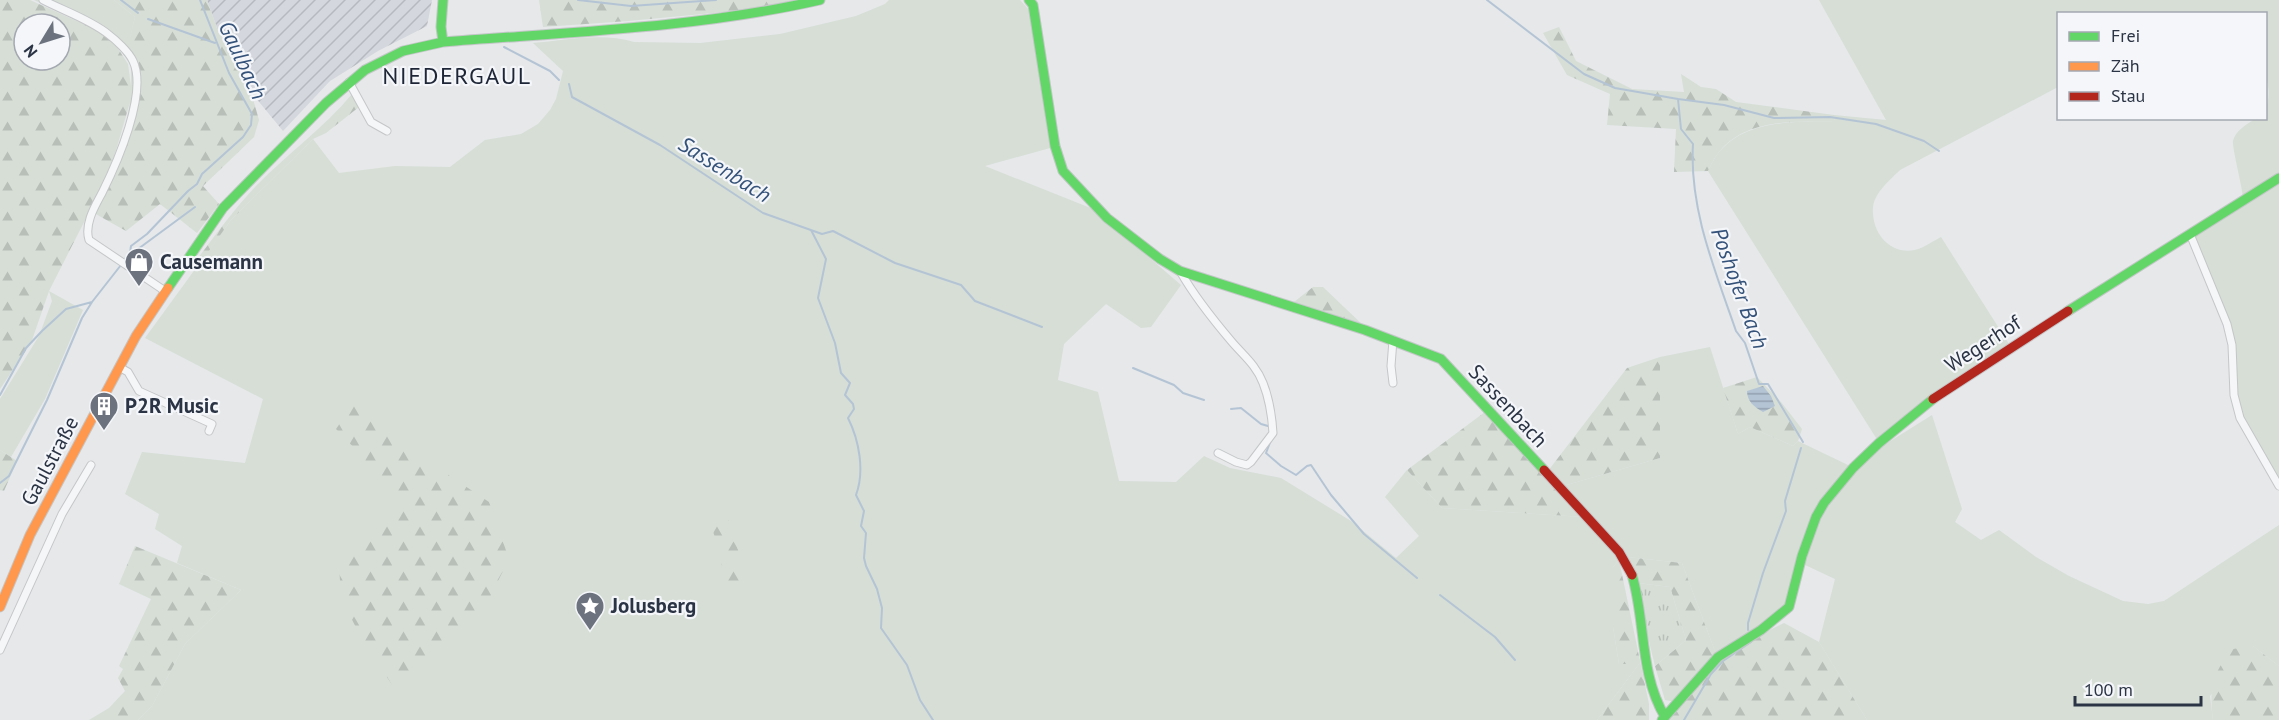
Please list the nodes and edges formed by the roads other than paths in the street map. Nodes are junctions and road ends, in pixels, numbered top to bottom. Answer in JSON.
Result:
{"nodes":[{"id":1,"x":43,"y":0,"type":"edge"},
{"id":2,"x":443,"y":0,"type":"edge"},
{"id":3,"x":820,"y":0,"type":"edge"},
{"id":4,"x":1029,"y":0,"type":"edge"},
{"id":5,"x":443,"y":42,"type":"junction"},
{"id":6,"x":349,"y":82,"type":"junction"},
{"id":7,"x":387,"y":130,"type":"dead end"},
{"id":8,"x":2279,"y":178,"type":"edge"},
{"id":9,"x":2190,"y":234,"type":"junction"},
{"id":10,"x":1180,"y":271,"type":"junction"},
{"id":11,"x":165,"y":291,"type":"junction"},
{"id":12,"x":1393,"y":340,"type":"junction"},
{"id":13,"x":119,"y":367,"type":"junction"},
{"id":14,"x":1393,"y":383,"type":"dead end"},
{"id":15,"x":209,"y":431,"type":"dead end"},
{"id":16,"x":1218,"y":453,"type":"dead end"},
{"id":17,"x":91,"y":465,"type":"dead end"},
{"id":18,"x":2279,"y":486,"type":"edge"},
{"id":19,"x":0,"y":607,"type":"edge"},
{"id":20,"x":0,"y":650,"type":"edge"},
{"id":21,"x":1664,"y":719,"type":"edge"}],
"edges":[{"from":1,"to":11,"type":"street"},
{"from":2,"to":5,"type":"street"},
{"from":3,"to":5,"type":"street","name":"Gaulstraße"},
{"from":4,"to":10,"type":"street","name":"Sassenbach"},
{"from":5,"to":6,"type":"street","name":"Gaulstraße"},
{"from":6,"to":7,"type":"street"},
{"from":6,"to":11,"type":"street","name":"Gaulstraße"},
{"from":8,"to":9,"type":"street","name":"Wegerhof"},
{"from":9,"to":18,"type":"street"},
{"from":9,"to":21,"type":"street","name":"Wegerhof"},
{"from":10,"to":12,"type":"street","name":"Sassenbach"},
{"from":10,"to":16,"type":"street","name":"Sassenbach"},
{"from":11,"to":13,"type":"street","name":"Gaulstraße"},
{"from":12,"to":14,"type":"street"},
{"from":12,"to":21,"type":"street","name":"Sassenbach"},
{"from":13,"to":15,"type":"street"},
{"from":13,"to":19,"type":"street","name":"Gaulstraße"},
{"from":17,"to":20,"type":"street","name":"Gaulstraße"}]}
